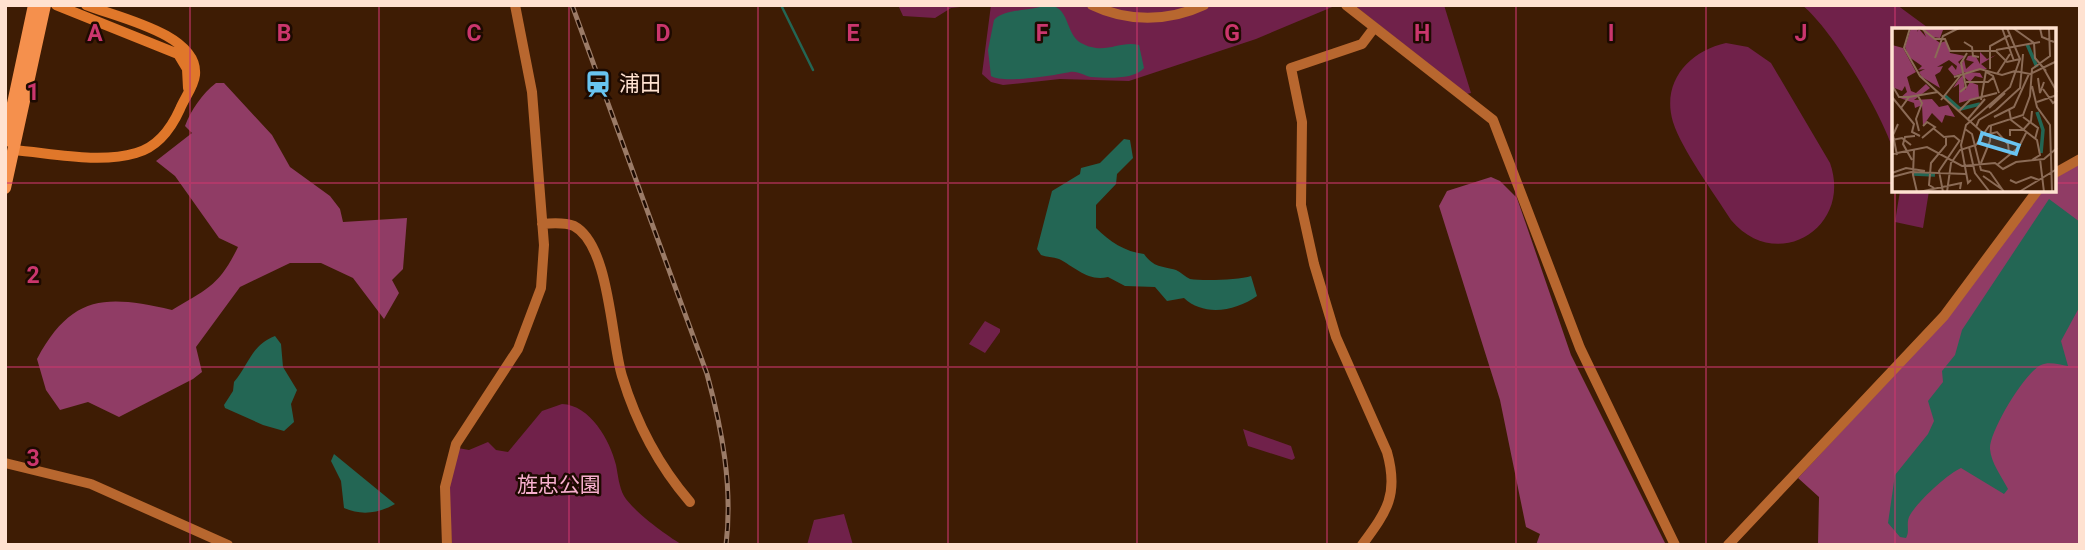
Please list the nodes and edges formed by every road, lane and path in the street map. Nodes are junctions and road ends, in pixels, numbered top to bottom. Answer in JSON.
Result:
{"nodes":[{"id":1,"x":34,"y":5,"type":"edge"},
{"id":2,"x":46,"y":5,"type":"edge"},
{"id":3,"x":56,"y":5,"type":"edge"},
{"id":4,"x":86,"y":5,"type":"edge"},
{"id":5,"x":515,"y":5,"type":"edge"},
{"id":6,"x":1092,"y":5,"type":"edge"},
{"id":7,"x":1204,"y":5,"type":"edge"},
{"id":8,"x":1346,"y":5,"type":"edge"},
{"id":9,"x":1374,"y":28,"type":"junction"},
{"id":10,"x":188,"y":91,"type":"junction"},
{"id":11,"x":9,"y":145,"type":"edge"},
{"id":12,"x":2080,"y":159,"type":"edge"},
{"id":13,"x":2057,"y":172,"type":"edge"},
{"id":14,"x":5,"y":188,"type":"edge"},
{"id":15,"x":2036,"y":192,"type":"edge"},
{"id":16,"x":542,"y":224,"type":"junction"},
{"id":17,"x":5,"y":463,"type":"edge"},
{"id":18,"x":690,"y":502,"type":"dead end"},
{"id":19,"x":228,"y":545,"type":"edge"},
{"id":20,"x":447,"y":545,"type":"edge"},
{"id":21,"x":1362,"y":545,"type":"edge"},
{"id":22,"x":1675,"y":545,"type":"edge"},
{"id":23,"x":1728,"y":545,"type":"edge"}],
"edges":[{"from":1,"to":11,"type":"highway"},
{"from":2,"to":11,"type":"highway"},
{"from":3,"to":10,"type":"main road"},
{"from":4,"to":10,"type":"main road"},
{"from":5,"to":16,"type":"street"},
{"from":6,"to":7,"type":"street"},
{"from":8,"to":9,"type":"street"},
{"from":9,"to":21,"type":"street"},
{"from":9,"to":22,"type":"street"},
{"from":10,"to":11,"type":"main road"},
{"from":11,"to":14,"type":"highway"},
{"from":12,"to":13,"type":"street"},
{"from":15,"to":23,"type":"street"},
{"from":16,"to":18,"type":"street"},
{"from":16,"to":20,"type":"street"},
{"from":17,"to":19,"type":"street"}]}
